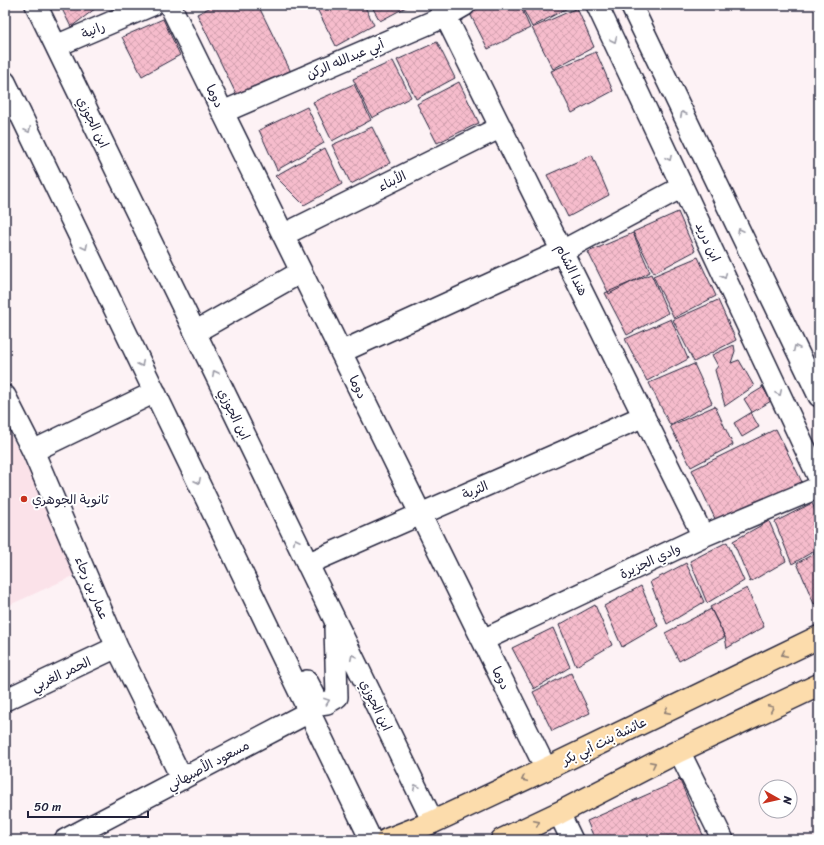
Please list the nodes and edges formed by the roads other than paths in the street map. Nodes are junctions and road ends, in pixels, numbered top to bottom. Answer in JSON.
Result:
{"nodes":[{"id":1,"x":36,"y":5,"type":"edge"},
{"id":2,"x":152,"y":5,"type":"edge"},
{"id":3,"x":170,"y":5,"type":"edge"},
{"id":4,"x":465,"y":5,"type":"edge"},
{"id":5,"x":597,"y":5,"type":"edge"},
{"id":6,"x":631,"y":5,"type":"edge"},
{"id":7,"x":443,"y":11,"type":"edge"},
{"id":8,"x":56,"y":46,"type":"junction"},
{"id":9,"x":5,"y":82,"type":"edge"},
{"id":10,"x":11,"y":112,"type":"edge"},
{"id":11,"x":223,"y":112,"type":"junction"},
{"id":12,"x":501,"y":127,"type":"junction"},
{"id":13,"x":682,"y":187,"type":"junction"},
{"id":14,"x":283,"y":235,"type":"junction"},
{"id":15,"x":562,"y":251,"type":"junction"},
{"id":16,"x":301,"y":272,"type":"junction"},
{"id":17,"x":195,"y":332,"type":"junction"},
{"id":18,"x":341,"y":352,"type":"junction"},
{"id":19,"x":155,"y":392,"type":"junction"},
{"id":20,"x":5,"y":396,"type":"edge"},
{"id":21,"x":819,"y":396,"type":"edge"},
{"id":22,"x":644,"y":416,"type":"junction"},
{"id":23,"x":32,"y":452,"type":"junction"},
{"id":24,"x":819,"y":478,"type":"edge"},
{"id":25,"x":819,"y":487,"type":"edge"},
{"id":26,"x":420,"y":514,"type":"junction"},
{"id":27,"x":703,"y":536,"type":"junction"},
{"id":28,"x":307,"y":564,"type":"junction"},
{"id":29,"x":265,"y":621,"type":"junction"},
{"id":30,"x":335,"y":621,"type":"junction"},
{"id":31,"x":819,"y":638,"type":"edge"},
{"id":32,"x":483,"y":640,"type":"junction"},
{"id":33,"x":117,"y":647,"type":"junction"},
{"id":34,"x":819,"y":685,"type":"edge"},
{"id":35,"x":5,"y":700,"type":"edge"},
{"id":36,"x":309,"y":712,"type":"junction"},
{"id":37,"x":679,"y":752,"type":"junction"},
{"id":38,"x":546,"y":769,"type":"junction"},
{"id":39,"x":182,"y":779,"type":"junction"},
{"id":40,"x":559,"y":813,"type":"junction"},
{"id":41,"x":433,"y":822,"type":"junction"},
{"id":42,"x":64,"y":840,"type":"edge"},
{"id":43,"x":371,"y":840,"type":"edge"},
{"id":44,"x":387,"y":840,"type":"edge"},
{"id":45,"x":502,"y":840,"type":"edge"},
{"id":46,"x":572,"y":840,"type":"edge"},
{"id":47,"x":723,"y":840,"type":"edge"}],
"edges":[{"from":1,"to":8,"type":"street","name":"ابن الجوزي"},
{"from":2,"to":8,"type":"street","name":"رانية"},
{"from":3,"to":11,"type":"street","name":"دوما"},
{"from":4,"to":7,"type":"street","name":"أبي عبدالله الركن"},
{"from":5,"to":13,"type":"street","name":"ابن دريد","one_way":true},
{"from":21,"to":6,"type":"street","one_way":true},
{"from":7,"to":11,"type":"street","name":"أبي عبدالله الركن"},
{"from":7,"to":12,"type":"street","name":"هندا الشام"},
{"from":8,"to":17,"type":"street","name":"ابن الجوزي"},
{"from":9,"to":10,"type":"street"},
{"from":10,"to":19,"type":"street","one_way":true},
{"from":11,"to":14,"type":"street","name":"دوما"},
{"from":12,"to":14,"type":"street","name":"الأبناء"},
{"from":12,"to":15,"type":"street","name":"هندا الشام"},
{"from":13,"to":15,"type":"street"},
{"from":13,"to":24,"type":"street","name":"ابن دريد","one_way":true},
{"from":14,"to":16,"type":"street","name":"دوما"},
{"from":15,"to":18,"type":"street"},
{"from":15,"to":22,"type":"street","name":"هندا الشام"},
{"from":16,"to":17,"type":"street"},
{"from":16,"to":18,"type":"street","name":"دوما"},
{"from":28,"to":17,"type":"street","name":"ابن الجوزي","one_way":true},
{"from":18,"to":26,"type":"street","name":"دوما"},
{"from":19,"to":23,"type":"street"},
{"from":19,"to":29,"type":"street","one_way":true},
{"from":20,"to":23,"type":"street","name":"عمار بن رجاء"},
{"from":22,"to":26,"type":"street","name":"الثربة"},
{"from":22,"to":27,"type":"street","name":"هندا الشام"},
{"from":23,"to":33,"type":"street","name":"عمار بن رجاء"},
{"from":25,"to":27,"type":"street","name":"وادي الجزيرة"},
{"from":26,"to":28,"type":"street","name":"الثربة"},
{"from":26,"to":32,"type":"street","name":"دوما"},
{"from":27,"to":32,"type":"street","name":"وادي الجزيرة"},
{"from":28,"to":30,"type":"street","name":"ابن الجوزي"},
{"from":29,"to":30,"type":"street","one_way":true},
{"from":29,"to":36,"type":"street"},
{"from":41,"to":30,"type":"street","name":"ابن الجوزي","one_way":true},
{"from":31,"to":38,"type":"main road","name":"عائشة بنت أبي بكر","one_way":true},
{"from":32,"to":38,"type":"street","name":"دوما"},
{"from":33,"to":35,"type":"street","name":"الحمر الغربي"},
{"from":33,"to":39,"type":"street","name":"عمار بن رجاء"},
{"from":37,"to":34,"type":"main road","one_way":true},
{"from":36,"to":39,"type":"street","name":"مسعود الأصبهاني"},
{"from":36,"to":43,"type":"street"},
{"from":40,"to":37,"type":"main road","one_way":true},
{"from":37,"to":47,"type":"street"},
{"from":38,"to":41,"type":"main road","name":"عائشة بنت أبي بكر","one_way":true},
{"from":39,"to":42,"type":"street","name":"مسعود الأصبهاني"},
{"from":45,"to":40,"type":"main road","one_way":true},
{"from":40,"to":46,"type":"street"},
{"from":41,"to":44,"type":"main road","name":"عائشة بنت أبي بكر"}]}
